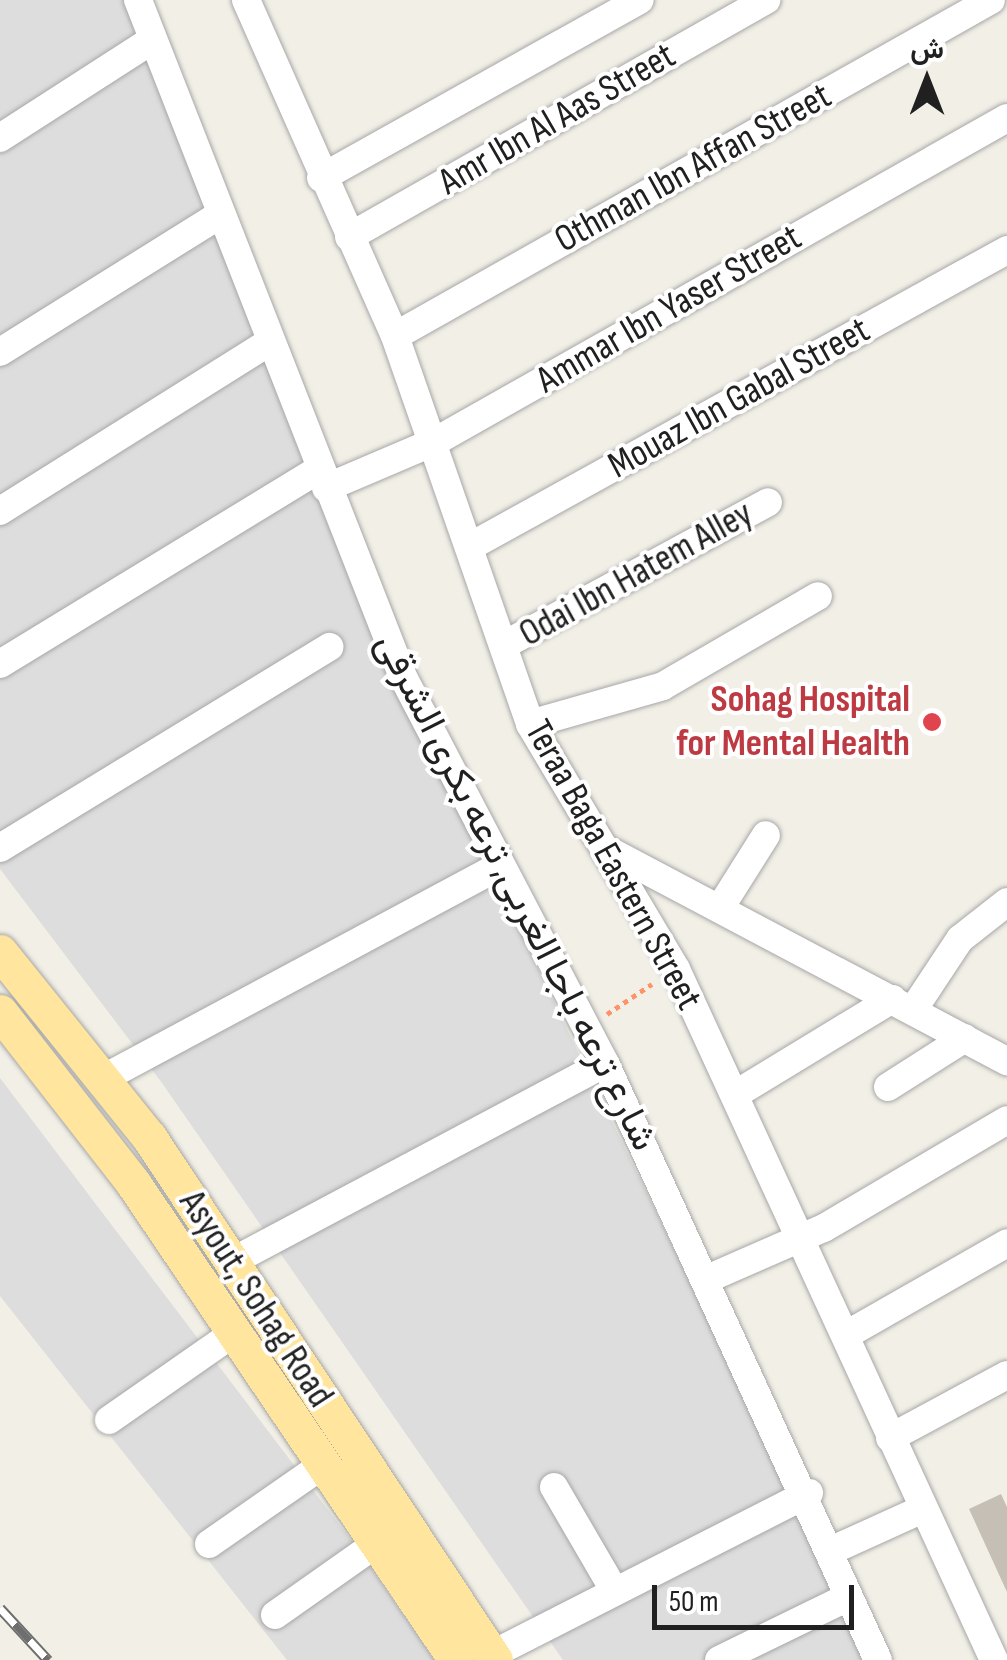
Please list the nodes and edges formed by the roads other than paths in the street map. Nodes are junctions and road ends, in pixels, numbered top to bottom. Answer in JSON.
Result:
{"nodes":[{"id":1,"x":138,"y":0,"type":"edge"},
{"id":2,"x":246,"y":0,"type":"edge"},
{"id":3,"x":640,"y":0,"type":"edge"},
{"id":4,"x":766,"y":0,"type":"edge"},
{"id":5,"x":990,"y":0,"type":"edge"},
{"id":6,"x":152,"y":40,"type":"junction"},
{"id":7,"x":1007,"y":118,"type":"edge"},
{"id":8,"x":0,"y":138,"type":"edge"},
{"id":9,"x":321,"y":178,"type":"junction"},
{"id":10,"x":220,"y":215,"type":"junction"},
{"id":11,"x":349,"y":237,"type":"junction"},
{"id":12,"x":1007,"y":250,"type":"edge"},
{"id":13,"x":394,"y":336,"type":"junction"},
{"id":14,"x":269,"y":342,"type":"junction"},
{"id":15,"x":0,"y":352,"type":"edge"},
{"id":16,"x":436,"y":441,"type":"junction"},
{"id":17,"x":322,"y":479,"type":"junction"},
{"id":18,"x":768,"y":502,"type":"dead end"},
{"id":19,"x":0,"y":511,"type":"edge"},
{"id":20,"x":470,"y":546,"type":"junction"},
{"id":21,"x":818,"y":596,"type":"dead end"},
{"id":22,"x":504,"y":646,"type":"junction"},
{"id":23,"x":329,"y":647,"type":"dead end"},
{"id":24,"x":0,"y":664,"type":"edge"},
{"id":25,"x":530,"y":724,"type":"junction"},
{"id":26,"x":766,"y":835,"type":"dead end"},
{"id":27,"x":600,"y":846,"type":"junction"},
{"id":28,"x":0,"y":848,"type":"edge"},
{"id":29,"x":500,"y":866,"type":"junction"},
{"id":30,"x":1007,"y":902,"type":"edge"},
{"id":31,"x":720,"y":908,"type":"junction"},
{"id":32,"x":5,"y":972,"type":"edge"},
{"id":33,"x":902,"y":1005,"type":"junction"},
{"id":34,"x":0,"y":1012,"type":"edge"},
{"id":35,"x":965,"y":1038,"type":"junction"},
{"id":36,"x":75,"y":1041,"type":"junction"},
{"id":37,"x":1007,"y":1060,"type":"edge"},
{"id":38,"x":606,"y":1062,"type":"junction"},
{"id":39,"x":44,"y":1066,"type":"junction"},
{"id":40,"x":106,"y":1077,"type":"junction"},
{"id":41,"x":888,"y":1087,"type":"dead end"},
{"id":42,"x":736,"y":1094,"type":"junction"},
{"id":43,"x":1007,"y":1120,"type":"edge"},
{"id":44,"x":804,"y":1237,"type":"junction"},
{"id":45,"x":1007,"y":1243,"type":"edge"},
{"id":46,"x":233,"y":1261,"type":"junction"},
{"id":47,"x":707,"y":1279,"type":"junction"},
{"id":48,"x":235,"y":1332,"type":"junction"},
{"id":49,"x":846,"y":1335,"type":"junction"},
{"id":50,"x":1007,"y":1374,"type":"edge"},
{"id":51,"x":109,"y":1420,"type":"dead end"},
{"id":52,"x":890,"y":1438,"type":"junction"},
{"id":53,"x":324,"y":1464,"type":"junction"},
{"id":54,"x":554,"y":1487,"type":"dead end"},
{"id":55,"x":809,"y":1493,"type":"junction"},
{"id":56,"x":921,"y":1510,"type":"junction"},
{"id":57,"x":377,"y":1543,"type":"junction"},
{"id":58,"x":209,"y":1544,"type":"dead end"},
{"id":59,"x":830,"y":1551,"type":"junction"},
{"id":60,"x":615,"y":1592,"type":"junction"},
{"id":61,"x":848,"y":1598,"type":"junction"},
{"id":62,"x":274,"y":1615,"type":"dead end"},
{"id":63,"x":493,"y":1657,"type":"edge"},
{"id":64,"x":456,"y":1660,"type":"edge"},
{"id":65,"x":719,"y":1660,"type":"edge"},
{"id":66,"x":878,"y":1660,"type":"edge"},
{"id":67,"x":994,"y":1660,"type":"edge"}],
"edges":[{"from":1,"to":6,"type":"street","name":"شارع ترعه باجا الغربى, ترعه بكرى الشرقى"},
{"from":2,"to":9,"type":"street","name":"Teraa Baga Eastern Street"},
{"from":3,"to":9,"type":"street"},
{"from":4,"to":11,"type":"street","name":"Amr Ibn Al Aas Street"},
{"from":5,"to":13,"type":"street","name":"Othman Ibn Affan Street"},
{"from":6,"to":8,"type":"street"},
{"from":6,"to":10,"type":"street","name":"شارع ترعه باجا الغربى, ترعه بكرى الشرقى"},
{"from":7,"to":16,"type":"street","name":"Ammar Ibn Yaser Street"},
{"from":9,"to":11,"type":"street","name":"Teraa Baga Eastern Street"},
{"from":10,"to":14,"type":"street","name":"شارع ترعه باجا الغربى, ترعه بكرى الشرقى"},
{"from":10,"to":15,"type":"street"},
{"from":11,"to":13,"type":"street","name":"Teraa Baga Eastern Street"},
{"from":12,"to":20,"type":"street","name":"Mouaz Ibn Gabal Street"},
{"from":13,"to":16,"type":"street","name":"Teraa Baga Eastern Street"},
{"from":14,"to":17,"type":"street","name":"شارع ترعه باجا الغربى, ترعه بكرى الشرقى"},
{"from":14,"to":19,"type":"street"},
{"from":16,"to":17,"type":"street","name":"Ammar Ibn Yaser Street"},
{"from":16,"to":20,"type":"street","name":"Teraa Baga Eastern Street"},
{"from":17,"to":24,"type":"street","name":"Ammar Ibn Yaser Street"},
{"from":17,"to":29,"type":"street","name":"شارع ترعه باجا الغربى, ترعه بكرى الشرقى"},
{"from":18,"to":22,"type":"street","name":"Odai Ibn Hatem Alley"},
{"from":20,"to":22,"type":"street","name":"Teraa Baga Eastern Street"},
{"from":21,"to":25,"type":"street"},
{"from":22,"to":25,"type":"street","name":"Teraa Baga Eastern Street"},
{"from":23,"to":28,"type":"street"},
{"from":25,"to":27,"type":"street","name":"Teraa Baga Eastern Street"},
{"from":26,"to":31,"type":"street"},
{"from":27,"to":31,"type":"street"},
{"from":27,"to":42,"type":"street","name":"Teraa Baga Eastern Street"},
{"from":29,"to":38,"type":"street","name":"شارع ترعه باجا الغربى, ترعه بكرى الشرقى"},
{"from":29,"to":40,"type":"street"},
{"from":30,"to":33,"type":"street"},
{"from":31,"to":33,"type":"street"},
{"from":32,"to":36,"type":"main road","name":"Asyout, Sohag Road"},
{"from":33,"to":35,"type":"street"},
{"from":33,"to":42,"type":"street"},
{"from":34,"to":39,"type":"main road","name":"Asyout, Sohag Road"},
{"from":35,"to":37,"type":"street"},
{"from":35,"to":41,"type":"street"},
{"from":36,"to":39,"type":"main road"},
{"from":36,"to":40,"type":"main road","name":"Asyout, Sohag Road"},
{"from":38,"to":46,"type":"street"},
{"from":38,"to":47,"type":"street","name":"شارع ترعه باجا الغربى, ترعه بكرى الشرقى"},
{"from":39,"to":48,"type":"main road","name":"Asyout, Sohag Road"},
{"from":40,"to":46,"type":"main road","name":"Asyout, Sohag Road"},
{"from":42,"to":44,"type":"street","name":"Teraa Baga Eastern Street"},
{"from":43,"to":44,"type":"street"},
{"from":44,"to":47,"type":"street"},
{"from":44,"to":49,"type":"street","name":"Teraa Baga Eastern Street"},
{"from":45,"to":49,"type":"street"},
{"from":46,"to":63,"type":"main road","name":"Asyout, Sohag Road"},
{"from":47,"to":55,"type":"street","name":"شارع ترعه باجا الغربى, ترعه بكرى الشرقى"},
{"from":48,"to":51,"type":"street"},
{"from":48,"to":53,"type":"main road","name":"Asyout, Sohag Road"},
{"from":49,"to":52,"type":"street","name":"Teraa Baga Eastern Street"},
{"from":50,"to":52,"type":"street"},
{"from":52,"to":56,"type":"street","name":"Teraa Baga Eastern Street"},
{"from":53,"to":57,"type":"main road","name":"Asyout, Sohag Road"},
{"from":53,"to":58,"type":"street"},
{"from":54,"to":60,"type":"street"},
{"from":55,"to":59,"type":"street","name":"شارع ترعه باجا الغربى, ترعه بكرى الشرقى"},
{"from":55,"to":60,"type":"street"},
{"from":56,"to":59,"type":"street"},
{"from":56,"to":67,"type":"street","name":"Teraa Baga Eastern Street"},
{"from":57,"to":62,"type":"street"},
{"from":57,"to":64,"type":"main road","name":"Asyout, Sohag Road"},
{"from":59,"to":61,"type":"street","name":"شارع ترعه باجا الغربى, ترعه بكرى الشرقى"},
{"from":60,"to":63,"type":"street"},
{"from":61,"to":65,"type":"street"},
{"from":61,"to":66,"type":"street","name":"شارع ترعه باجا الغربى, ترعه بكرى الشرقى"}]}
